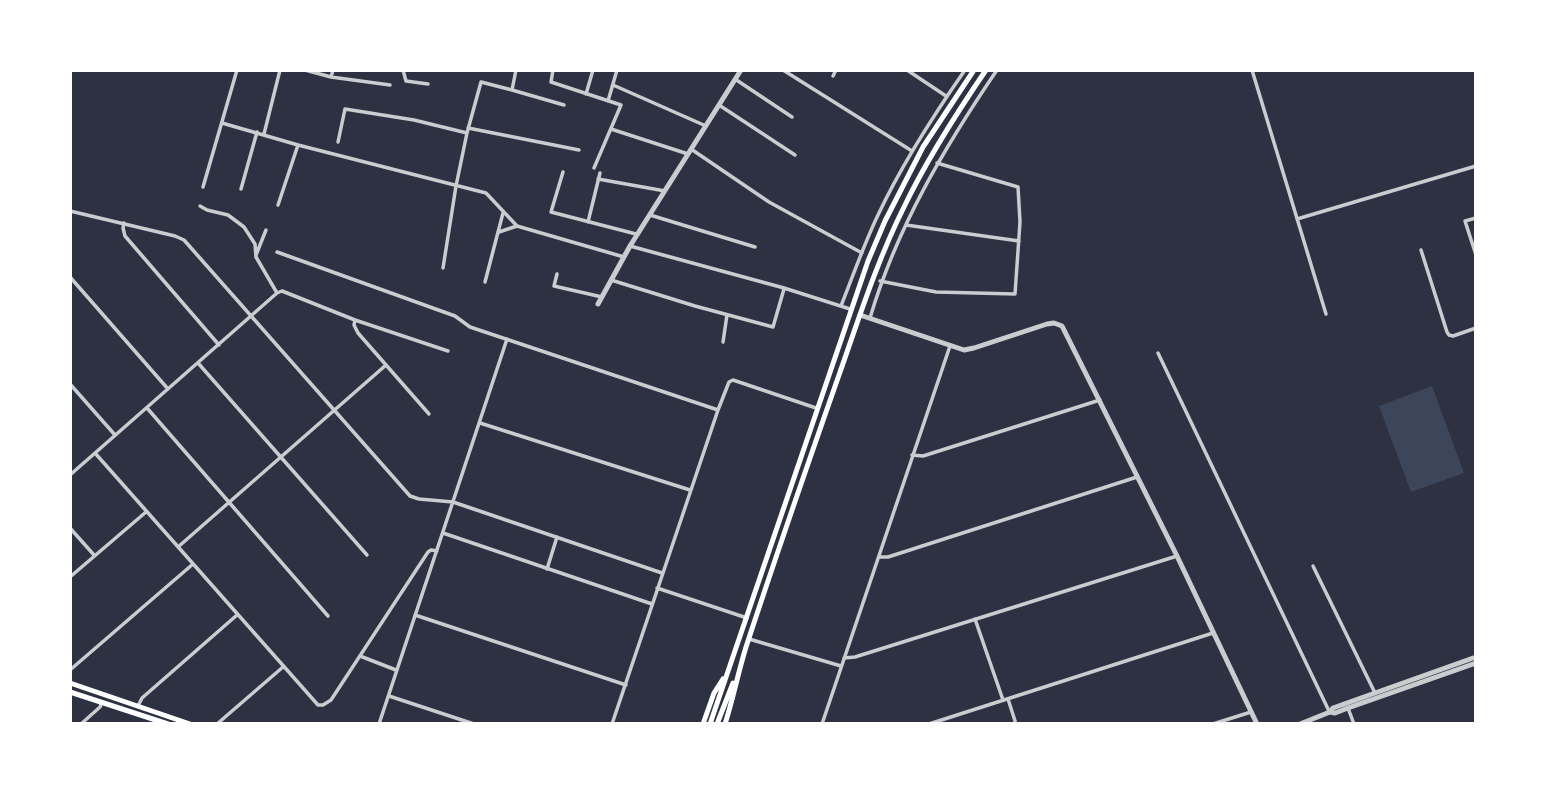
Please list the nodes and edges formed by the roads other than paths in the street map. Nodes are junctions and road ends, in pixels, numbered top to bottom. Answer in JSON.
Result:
{"nodes":[{"id":1,"x":237,"y":70,"type":"edge"},
{"id":2,"x":280,"y":70,"type":"edge"},
{"id":3,"x":305,"y":70,"type":"edge"},
{"id":4,"x":333,"y":70,"type":"edge"},
{"id":5,"x":403,"y":70,"type":"edge"},
{"id":6,"x":516,"y":70,"type":"edge"},
{"id":7,"x":553,"y":70,"type":"edge"},
{"id":8,"x":593,"y":70,"type":"edge"},
{"id":9,"x":617,"y":70,"type":"edge"},
{"id":10,"x":741,"y":70,"type":"edge"},
{"id":11,"x":783,"y":70,"type":"edge"},
{"id":12,"x":836,"y":70,"type":"edge"},
{"id":13,"x":907,"y":70,"type":"edge"},
{"id":14,"x":965,"y":70,"type":"edge"},
{"id":15,"x":974,"y":70,"type":"edge"},
{"id":16,"x":986,"y":70,"type":"edge"},
{"id":17,"x":997,"y":70,"type":"edge"},
{"id":18,"x":1252,"y":70,"type":"edge"},
{"id":19,"x":833,"y":75,"type":"dead end"},
{"id":20,"x":331,"y":77,"type":"junction"},
{"id":21,"x":735,"y":79,"type":"junction"},
{"id":22,"x":428,"y":84,"type":"dead end"},
{"id":23,"x":390,"y":85,"type":"dead end"},
{"id":24,"x":613,"y":85,"type":"junction"},
{"id":25,"x":512,"y":90,"type":"junction"},
{"id":26,"x":586,"y":94,"type":"junction"},
{"id":27,"x":947,"y":96,"type":"junction"},
{"id":28,"x":608,"y":101,"type":"junction"},
{"id":29,"x":564,"y":105,"type":"dead end"},
{"id":30,"x":719,"y":105,"type":"junction"},
{"id":31,"x":792,"y":117,"type":"dead end"},
{"id":32,"x":222,"y":122,"type":"junction"},
{"id":33,"x":706,"y":127,"type":"junction"},
{"id":34,"x":611,"y":129,"type":"junction"},
{"id":35,"x":468,"y":131,"type":"junction"},
{"id":36,"x":257,"y":132,"type":"junction"},
{"id":37,"x":264,"y":134,"type":"junction"},
{"id":38,"x":338,"y":142,"type":"dead end"},
{"id":39,"x":298,"y":145,"type":"junction"},
{"id":40,"x":579,"y":150,"type":"dead end"},
{"id":41,"x":690,"y":152,"type":"junction"},
{"id":42,"x":912,"y":152,"type":"junction"},
{"id":43,"x":795,"y":155,"type":"dead end"},
{"id":44,"x":937,"y":163,"type":"junction"},
{"id":45,"x":1476,"y":166,"type":"edge"},
{"id":46,"x":594,"y":168,"type":"dead end"},
{"id":47,"x":564,"y":172,"type":"dead end"},
{"id":48,"x":600,"y":173,"type":"dead end"},
{"id":49,"x":598,"y":179,"type":"junction"},
{"id":50,"x":456,"y":186,"type":"junction"},
{"id":51,"x":203,"y":187,"type":"dead end"},
{"id":52,"x":241,"y":189,"type":"dead end"},
{"id":53,"x":665,"y":191,"type":"junction"},
{"id":54,"x":278,"y":205,"type":"dead end"},
{"id":55,"x":200,"y":206,"type":"dead end"},
{"id":56,"x":70,"y":211,"type":"edge"},
{"id":57,"x":503,"y":211,"type":"junction"},
{"id":58,"x":650,"y":215,"type":"junction"},
{"id":59,"x":1476,"y":218,"type":"edge"},
{"id":60,"x":1297,"y":219,"type":"junction"},
{"id":61,"x":588,"y":222,"type":"junction"},
{"id":62,"x":124,"y":223,"type":"junction"},
{"id":63,"x":906,"y":225,"type":"junction"},
{"id":64,"x":517,"y":226,"type":"junction"},
{"id":65,"x":266,"y":230,"type":"dead end"},
{"id":66,"x":498,"y":233,"type":"junction"},
{"id":67,"x":638,"y":235,"type":"junction"},
{"id":68,"x":1019,"y":240,"type":"junction"},
{"id":69,"x":631,"y":246,"type":"junction"},
{"id":70,"x":755,"y":247,"type":"dead end"},
{"id":71,"x":1421,"y":250,"type":"dead end"},
{"id":72,"x":277,"y":252,"type":"dead end"},
{"id":73,"x":862,"y":253,"type":"junction"},
{"id":74,"x":1476,"y":255,"type":"edge"},
{"id":75,"x":256,"y":257,"type":"junction"},
{"id":76,"x":624,"y":257,"type":"junction"},
{"id":77,"x":443,"y":268,"type":"dead end"},
{"id":78,"x":557,"y":274,"type":"dead end"},
{"id":79,"x":70,"y":277,"type":"edge"},
{"id":80,"x":611,"y":280,"type":"junction"},
{"id":81,"x":880,"y":281,"type":"junction"},
{"id":82,"x":485,"y":282,"type":"dead end"},
{"id":83,"x":784,"y":289,"type":"junction"},
{"id":84,"x":277,"y":293,"type":"junction"},
{"id":85,"x":602,"y":297,"type":"junction"},
{"id":86,"x":598,"y":304,"type":"dead end"},
{"id":87,"x":841,"y":306,"type":"junction"},
{"id":88,"x":850,"y":309,"type":"junction"},
{"id":89,"x":1326,"y":314,"type":"dead end"},
{"id":90,"x":727,"y":315,"type":"junction"},
{"id":91,"x":860,"y":315,"type":"junction"},
{"id":92,"x":251,"y":317,"type":"junction"},
{"id":93,"x":870,"y":318,"type":"junction"},
{"id":94,"x":355,"y":320,"type":"junction"},
{"id":95,"x":1476,"y":328,"type":"edge"},
{"id":96,"x":507,"y":340,"type":"junction"},
{"id":97,"x":723,"y":342,"type":"dead end"},
{"id":98,"x":219,"y":345,"type":"junction"},
{"id":99,"x":950,"y":346,"type":"junction"},
{"id":100,"x":448,"y":351,"type":"dead end"},
{"id":101,"x":1158,"y":353,"type":"dead end"},
{"id":102,"x":198,"y":363,"type":"junction"},
{"id":103,"x":386,"y":365,"type":"junction"},
{"id":104,"x":70,"y":384,"type":"edge"},
{"id":105,"x":168,"y":389,"type":"junction"},
{"id":106,"x":1100,"y":400,"type":"junction"},
{"id":107,"x":147,"y":408,"type":"junction"},
{"id":108,"x":816,"y":408,"type":"junction"},
{"id":109,"x":718,"y":410,"type":"junction"},
{"id":110,"x":334,"y":411,"type":"junction"},
{"id":111,"x":429,"y":414,"type":"dead end"},
{"id":112,"x":480,"y":423,"type":"junction"},
{"id":113,"x":115,"y":435,"type":"junction"},
{"id":114,"x":95,"y":453,"type":"junction"},
{"id":115,"x":912,"y":455,"type":"junction"},
{"id":116,"x":281,"y":457,"type":"junction"},
{"id":117,"x":70,"y":475,"type":"edge"},
{"id":118,"x":1137,"y":477,"type":"junction"},
{"id":119,"x":690,"y":490,"type":"junction"},
{"id":120,"x":229,"y":502,"type":"junction"},
{"id":121,"x":453,"y":502,"type":"junction"},
{"id":122,"x":146,"y":512,"type":"junction"},
{"id":123,"x":70,"y":528,"type":"edge"},
{"id":124,"x":443,"y":533,"type":"junction"},
{"id":125,"x":557,"y":537,"type":"junction"},
{"id":126,"x":178,"y":547,"type":"junction"},
{"id":127,"x":437,"y":551,"type":"junction"},
{"id":128,"x":94,"y":555,"type":"junction"},
{"id":129,"x":367,"y":555,"type":"dead end"},
{"id":130,"x":1177,"y":556,"type":"junction"},
{"id":131,"x":878,"y":557,"type":"junction"},
{"id":132,"x":193,"y":564,"type":"junction"},
{"id":133,"x":1314,"y":566,"type":"dead end"},
{"id":134,"x":547,"y":569,"type":"junction"},
{"id":135,"x":662,"y":573,"type":"junction"},
{"id":136,"x":70,"y":577,"type":"edge"},
{"id":137,"x":657,"y":588,"type":"junction"},
{"id":138,"x":652,"y":604,"type":"junction"},
{"id":139,"x":237,"y":615,"type":"junction"},
{"id":140,"x":415,"y":615,"type":"junction"},
{"id":141,"x":328,"y":616,"type":"dead end"},
{"id":142,"x":747,"y":618,"type":"junction"},
{"id":143,"x":975,"y":619,"type":"junction"},
{"id":144,"x":1213,"y":633,"type":"junction"},
{"id":145,"x":749,"y":639,"type":"junction"},
{"id":146,"x":360,"y":656,"type":"junction"},
{"id":147,"x":844,"y":657,"type":"junction"},
{"id":148,"x":1476,"y":657,"type":"edge"},
{"id":149,"x":1476,"y":663,"type":"edge"},
{"id":150,"x":841,"y":666,"type":"junction"},
{"id":151,"x":283,"y":667,"type":"junction"},
{"id":152,"x":70,"y":670,"type":"edge"},
{"id":153,"x":396,"y":670,"type":"junction"},
{"id":154,"x":728,"y":673,"type":"junction"},
{"id":155,"x":737,"y":677,"type":"junction"},
{"id":156,"x":70,"y":683,"type":"edge"},
{"id":157,"x":626,"y":685,"type":"junction"},
{"id":158,"x":70,"y":692,"type":"edge"},
{"id":159,"x":1375,"y":693,"type":"junction"},
{"id":160,"x":389,"y":696,"type":"junction"},
{"id":161,"x":1005,"y":700,"type":"junction"},
{"id":162,"x":102,"y":702,"type":"junction"},
{"id":163,"x":138,"y":706,"type":"junction"},
{"id":164,"x":1348,"y":708,"type":"junction"},
{"id":165,"x":1251,"y":712,"type":"junction"},
{"id":166,"x":1330,"y":712,"type":"junction"},
{"id":167,"x":81,"y":724,"type":"edge"},
{"id":168,"x":168,"y":724,"type":"edge"},
{"id":169,"x":190,"y":724,"type":"edge"},
{"id":170,"x":217,"y":724,"type":"edge"},
{"id":171,"x":379,"y":724,"type":"edge"},
{"id":172,"x":474,"y":724,"type":"edge"},
{"id":173,"x":612,"y":724,"type":"edge"},
{"id":174,"x":703,"y":724,"type":"edge"},
{"id":175,"x":710,"y":724,"type":"edge"},
{"id":176,"x":717,"y":724,"type":"edge"},
{"id":177,"x":724,"y":724,"type":"edge"},
{"id":178,"x":822,"y":724,"type":"edge"},
{"id":179,"x":929,"y":724,"type":"edge"},
{"id":180,"x":1016,"y":724,"type":"edge"},
{"id":181,"x":1213,"y":724,"type":"edge"},
{"id":182,"x":1257,"y":724,"type":"edge"},
{"id":183,"x":1300,"y":724,"type":"edge"},
{"id":184,"x":1354,"y":724,"type":"edge"}],
"edges":[{"from":1,"to":32,"type":"street"},
{"from":2,"to":37,"type":"street"},
{"from":3,"to":20,"type":"street"},
{"from":4,"to":20,"type":"street"},
{"from":5,"to":22,"type":"street"},
{"from":6,"to":25,"type":"street"},
{"from":7,"to":26,"type":"street"},
{"from":8,"to":26,"type":"street"},
{"from":9,"to":24,"type":"street"},
{"from":10,"to":21,"type":"street"},
{"from":11,"to":42,"type":"street"},
{"from":12,"to":19,"type":"street"},
{"from":13,"to":27,"type":"street"},
{"from":14,"to":27,"type":"street"},
{"from":15,"to":88,"type":"main road"},
{"from":16,"to":91,"type":"main road"},
{"from":17,"to":44,"type":"street"},
{"from":18,"to":60,"type":"street"},
{"from":20,"to":23,"type":"street"},
{"from":21,"to":30,"type":"street"},
{"from":21,"to":31,"type":"street"},
{"from":24,"to":28,"type":"street"},
{"from":24,"to":33,"type":"street"},
{"from":25,"to":29,"type":"street"},
{"from":25,"to":35,"type":"street"},
{"from":26,"to":28,"type":"street"},
{"from":27,"to":42,"type":"street"},
{"from":28,"to":34,"type":"street"},
{"from":30,"to":33,"type":"street"},
{"from":30,"to":43,"type":"street"},
{"from":32,"to":36,"type":"street"},
{"from":32,"to":51,"type":"street"},
{"from":33,"to":41,"type":"street"},
{"from":34,"to":41,"type":"street"},
{"from":34,"to":46,"type":"street"},
{"from":35,"to":38,"type":"street"},
{"from":35,"to":40,"type":"street"},
{"from":35,"to":50,"type":"street"},
{"from":36,"to":37,"type":"street"},
{"from":36,"to":52,"type":"street"},
{"from":37,"to":39,"type":"street"},
{"from":39,"to":50,"type":"street"},
{"from":39,"to":54,"type":"street"},
{"from":41,"to":53,"type":"street"},
{"from":41,"to":73,"type":"street"},
{"from":42,"to":73,"type":"street"},
{"from":44,"to":63,"type":"street"},
{"from":44,"to":68,"type":"street"},
{"from":45,"to":60,"type":"street"},
{"from":47,"to":61,"type":"street"},
{"from":48,"to":49,"type":"street"},
{"from":49,"to":53,"type":"street"},
{"from":49,"to":61,"type":"street"},
{"from":50,"to":57,"type":"street"},
{"from":50,"to":77,"type":"street"},
{"from":53,"to":58,"type":"street"},
{"from":55,"to":75,"type":"street"},
{"from":56,"to":62,"type":"street"},
{"from":57,"to":64,"type":"street"},
{"from":57,"to":66,"type":"street"},
{"from":58,"to":67,"type":"street"},
{"from":58,"to":70,"type":"street"},
{"from":59,"to":74,"type":"street"},
{"from":60,"to":89,"type":"street"},
{"from":61,"to":67,"type":"street"},
{"from":62,"to":92,"type":"street"},
{"from":62,"to":98,"type":"street"},
{"from":63,"to":68,"type":"street"},
{"from":63,"to":81,"type":"street"},
{"from":64,"to":66,"type":"street"},
{"from":64,"to":76,"type":"street"},
{"from":65,"to":75,"type":"street"},
{"from":66,"to":82,"type":"street"},
{"from":67,"to":69,"type":"street"},
{"from":68,"to":81,"type":"street"},
{"from":69,"to":76,"type":"street"},
{"from":69,"to":83,"type":"street"},
{"from":71,"to":95,"type":"street"},
{"from":72,"to":96,"type":"street"},
{"from":73,"to":87,"type":"street"},
{"from":75,"to":84,"type":"street"},
{"from":76,"to":80,"type":"street"},
{"from":78,"to":85,"type":"street"},
{"from":79,"to":105,"type":"street"},
{"from":80,"to":85,"type":"street"},
{"from":80,"to":90,"type":"street"},
{"from":81,"to":93,"type":"street"},
{"from":83,"to":87,"type":"street"},
{"from":83,"to":90,"type":"street"},
{"from":84,"to":92,"type":"street"},
{"from":84,"to":94,"type":"street"},
{"from":85,"to":86,"type":"street"},
{"from":87,"to":88,"type":"street"},
{"from":88,"to":108,"type":"main road"},
{"from":90,"to":97,"type":"street"},
{"from":91,"to":93,"type":"street"},
{"from":91,"to":145,"type":"main road"},
{"from":92,"to":98,"type":"street"},
{"from":92,"to":110,"type":"street"},
{"from":93,"to":99,"type":"street"},
{"from":94,"to":100,"type":"street"},
{"from":94,"to":103,"type":"street"},
{"from":96,"to":109,"type":"street"},
{"from":96,"to":112,"type":"street"},
{"from":98,"to":102,"type":"street"},
{"from":99,"to":106,"type":"street"},
{"from":99,"to":115,"type":"street"},
{"from":101,"to":166,"type":"street"},
{"from":102,"to":105,"type":"street"},
{"from":102,"to":116,"type":"street"},
{"from":103,"to":110,"type":"street"},
{"from":103,"to":111,"type":"street"},
{"from":104,"to":113,"type":"street"},
{"from":105,"to":107,"type":"street"},
{"from":106,"to":115,"type":"street"},
{"from":106,"to":118,"type":"street"},
{"from":107,"to":113,"type":"street"},
{"from":107,"to":120,"type":"street"},
{"from":108,"to":109,"type":"street"},
{"from":108,"to":142,"type":"main road"},
{"from":109,"to":119,"type":"street"},
{"from":110,"to":116,"type":"street"},
{"from":110,"to":121,"type":"street"},
{"from":112,"to":119,"type":"street"},
{"from":112,"to":121,"type":"street"},
{"from":113,"to":114,"type":"street"},
{"from":114,"to":117,"type":"street"},
{"from":114,"to":122,"type":"street"},
{"from":115,"to":131,"type":"street"},
{"from":116,"to":120,"type":"street"},
{"from":116,"to":129,"type":"street"},
{"from":118,"to":130,"type":"street"},
{"from":118,"to":131,"type":"street"},
{"from":119,"to":135,"type":"street"},
{"from":120,"to":126,"type":"street"},
{"from":120,"to":141,"type":"street"},
{"from":121,"to":124,"type":"street"},
{"from":121,"to":125,"type":"street"},
{"from":122,"to":126,"type":"street"},
{"from":122,"to":128,"type":"street"},
{"from":123,"to":128,"type":"street"},
{"from":124,"to":127,"type":"street"},
{"from":124,"to":134,"type":"street"},
{"from":125,"to":134,"type":"street"},
{"from":125,"to":135,"type":"street"},
{"from":126,"to":132,"type":"street"},
{"from":127,"to":140,"type":"street"},
{"from":127,"to":146,"type":"street"},
{"from":128,"to":136,"type":"street"},
{"from":130,"to":143,"type":"street"},
{"from":130,"to":144,"type":"street"},
{"from":131,"to":147,"type":"street"},
{"from":132,"to":139,"type":"street"},
{"from":132,"to":152,"type":"street"},
{"from":133,"to":159,"type":"street"},
{"from":134,"to":138,"type":"street"},
{"from":135,"to":137,"type":"street"},
{"from":137,"to":138,"type":"street"},
{"from":137,"to":142,"type":"street"},
{"from":138,"to":157,"type":"street"},
{"from":139,"to":151,"type":"street"},
{"from":139,"to":163,"type":"street"},
{"from":140,"to":153,"type":"street"},
{"from":140,"to":157,"type":"street"},
{"from":142,"to":154,"type":"main road"},
{"from":143,"to":147,"type":"street"},
{"from":143,"to":161,"type":"street"},
{"from":144,"to":161,"type":"street"},
{"from":144,"to":165,"type":"street"},
{"from":145,"to":150,"type":"street"},
{"from":145,"to":155,"type":"main road"},
{"from":146,"to":151,"type":"street"},
{"from":146,"to":153,"type":"street"},
{"from":147,"to":150,"type":"street"},
{"from":148,"to":159,"type":"street"},
{"from":149,"to":164,"type":"street"},
{"from":150,"to":178,"type":"street"},
{"from":151,"to":170,"type":"street"},
{"from":153,"to":160,"type":"street"},
{"from":154,"to":174,"type":"main road"},
{"from":154,"to":175,"type":"main road"},
{"from":155,"to":176,"type":"main road"},
{"from":155,"to":177,"type":"main road"},
{"from":156,"to":163,"type":"main road"},
{"from":157,"to":173,"type":"street"},
{"from":158,"to":162,"type":"main road"},
{"from":159,"to":166,"type":"street"},
{"from":160,"to":171,"type":"street"},
{"from":160,"to":172,"type":"street"},
{"from":161,"to":179,"type":"street"},
{"from":161,"to":180,"type":"street"},
{"from":162,"to":167,"type":"street"},
{"from":162,"to":168,"type":"main road"},
{"from":163,"to":169,"type":"main road"},
{"from":164,"to":166,"type":"street"},
{"from":164,"to":184,"type":"street"},
{"from":165,"to":181,"type":"street"},
{"from":165,"to":182,"type":"street"},
{"from":166,"to":183,"type":"street"}]}
